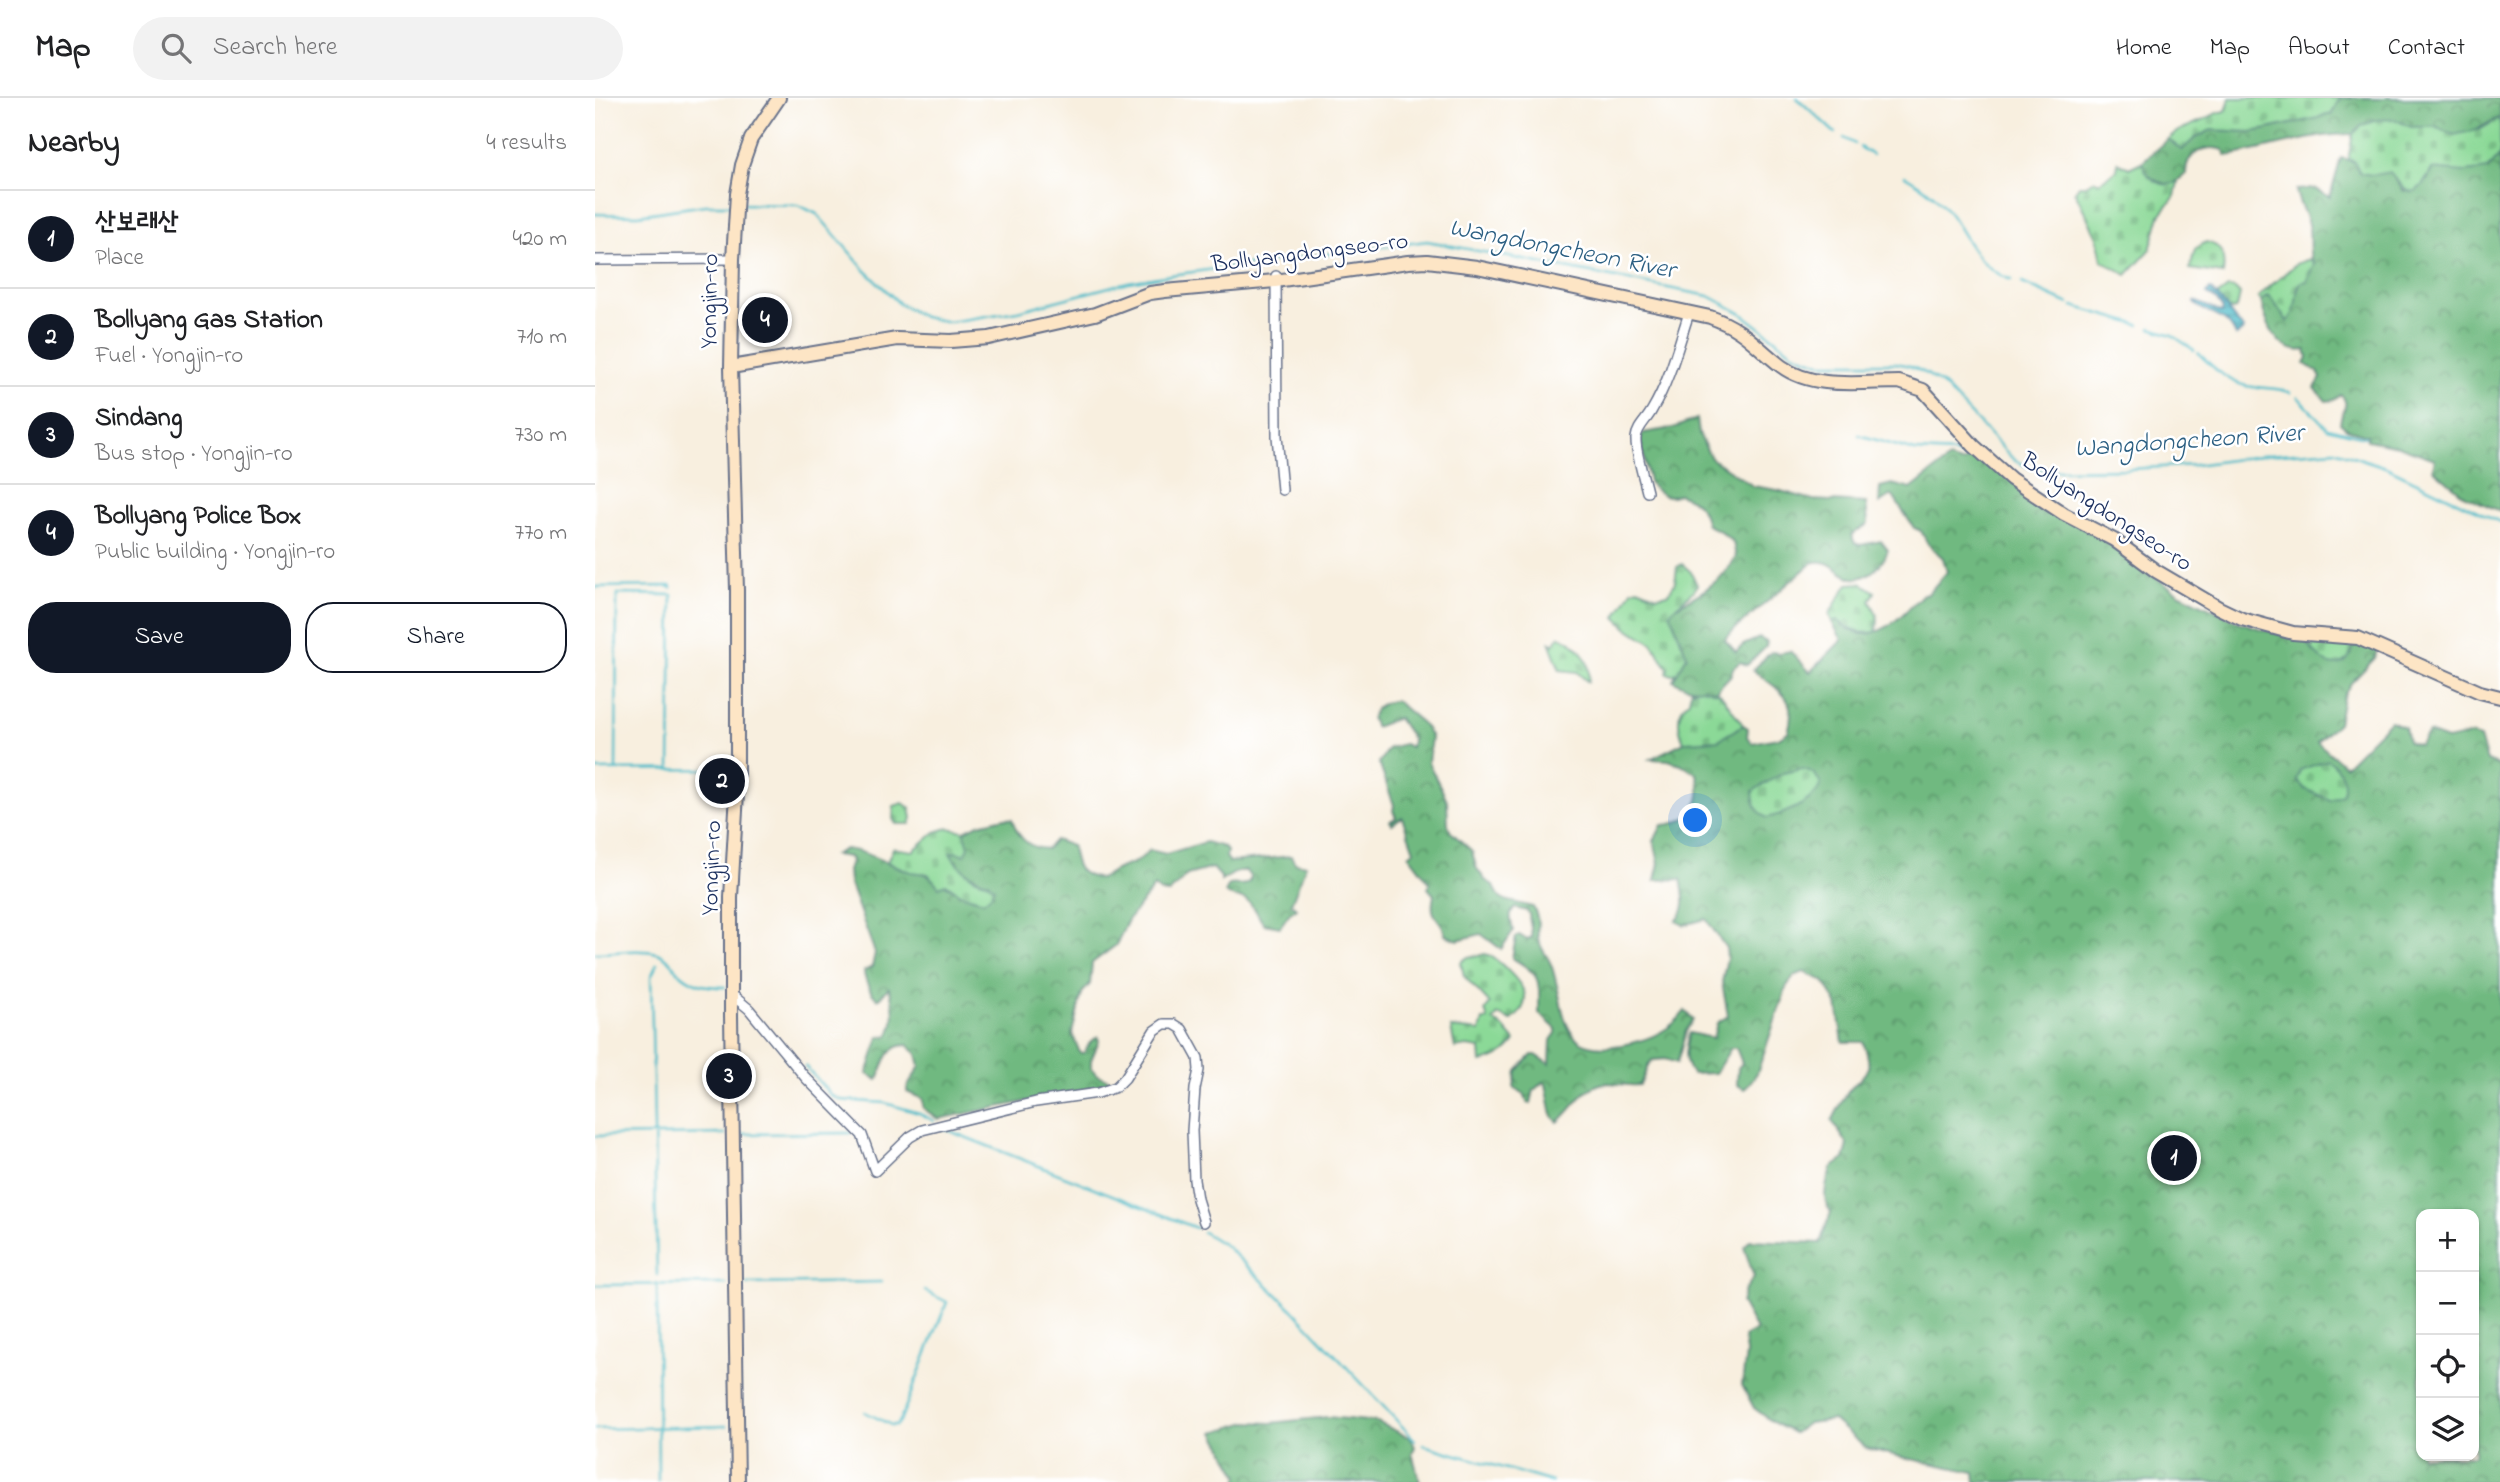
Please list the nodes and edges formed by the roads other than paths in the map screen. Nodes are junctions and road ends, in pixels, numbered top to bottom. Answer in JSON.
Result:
{"nodes":[{"id":1,"x":779,"y":98,"type":"edge"},
{"id":2,"x":733,"y":259,"type":"junction"},
{"id":3,"x":595,"y":260,"type":"edge"},
{"id":4,"x":1276,"y":278,"type":"junction"},
{"id":5,"x":1689,"y":313,"type":"junction"},
{"id":6,"x":731,"y":367,"type":"junction"},
{"id":7,"x":1282,"y":490,"type":"dead end"},
{"id":8,"x":1647,"y":492,"type":"dead end"},
{"id":9,"x":2500,"y":697,"type":"edge"},
{"id":10,"x":731,"y":995,"type":"junction"},
{"id":11,"x":1204,"y":1222,"type":"dead end"},
{"id":12,"x":738,"y":1482,"type":"edge"}],
"edges":[{"from":1,"to":2,"type":"street","name":"Yongjin-ro"},
{"from":2,"to":3,"type":"street"},
{"from":2,"to":6,"type":"street","name":"Yongjin-ro"},
{"from":4,"to":5,"type":"street","name":"Bollyangdongseo-ro"},
{"from":4,"to":6,"type":"street","name":"Bollyangdongseo-ro"},
{"from":4,"to":7,"type":"street"},
{"from":5,"to":8,"type":"street"},
{"from":5,"to":9,"type":"street","name":"Bollyangdongseo-ro"},
{"from":6,"to":10,"type":"street","name":"Yongjin-ro"},
{"from":10,"to":11,"type":"street"},
{"from":10,"to":12,"type":"street","name":"Yongjin-ro"}]}
